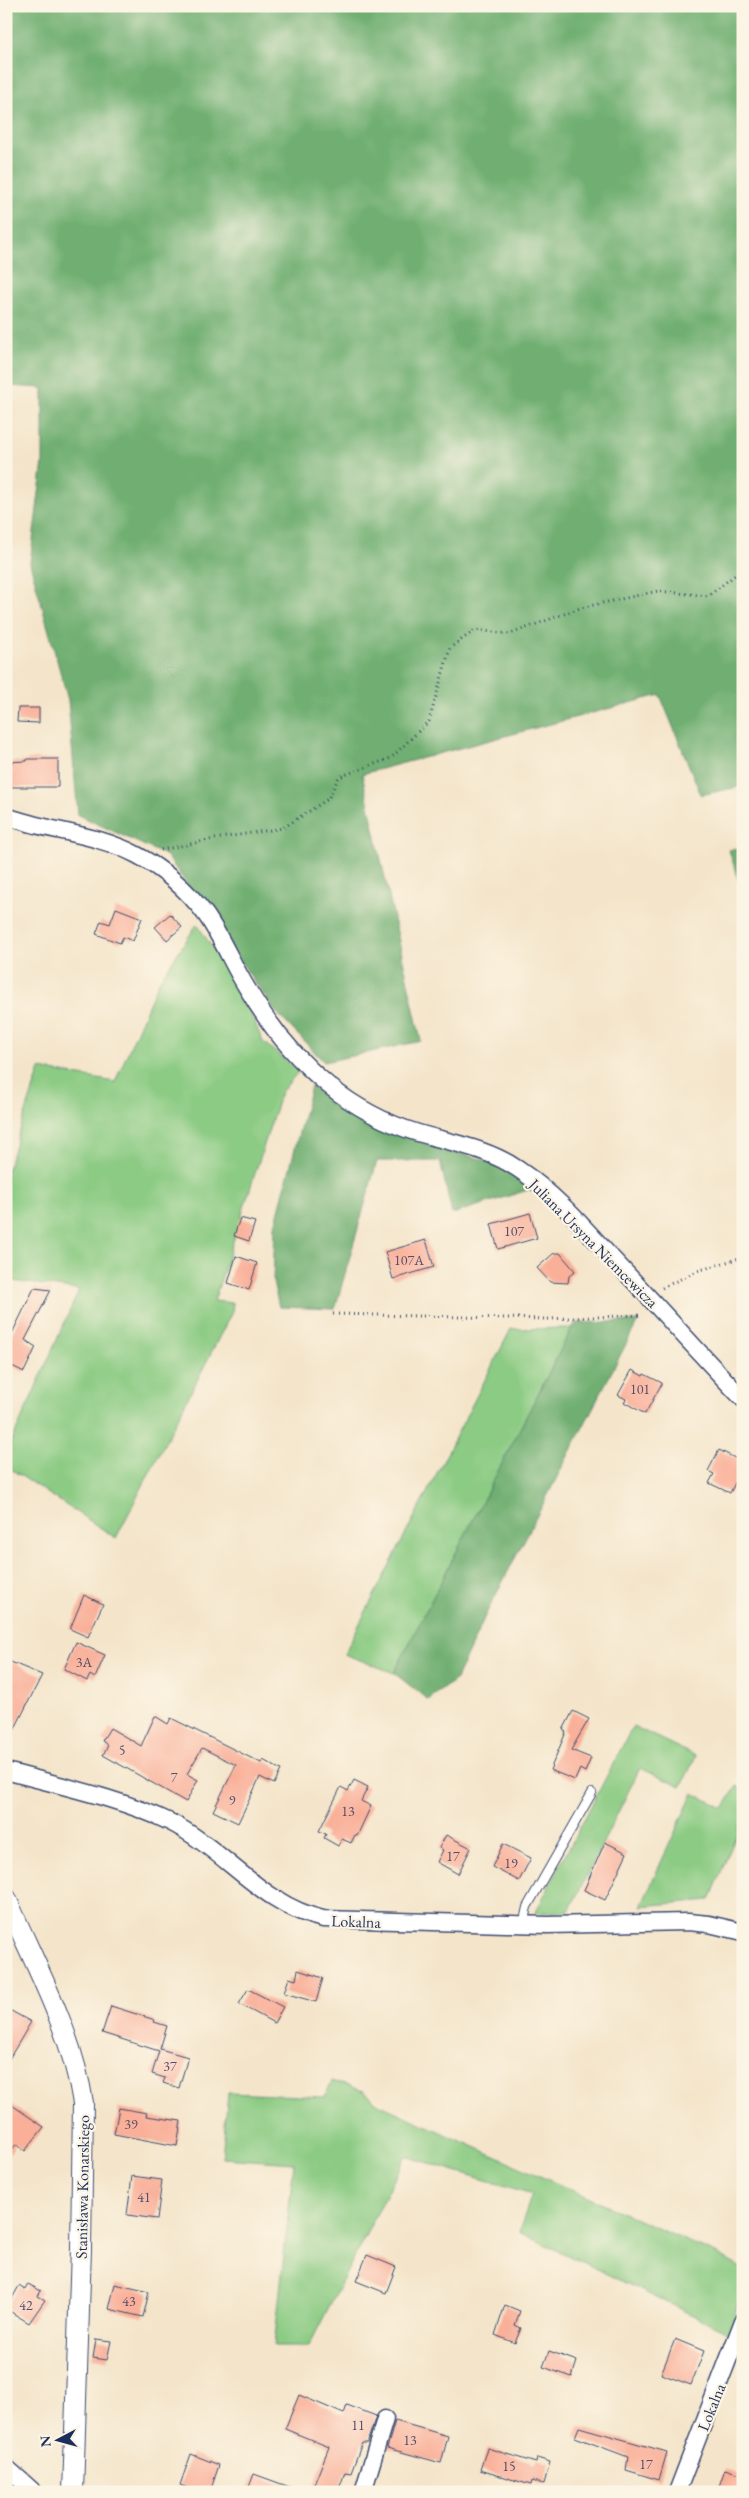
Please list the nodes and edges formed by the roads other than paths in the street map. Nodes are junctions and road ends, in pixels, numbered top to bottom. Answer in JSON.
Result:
{"nodes":[{"id":1,"x":6,"y":816,"type":"edge"},
{"id":2,"x":743,"y":1399,"type":"edge"},
{"id":3,"x":6,"y":1771,"type":"edge"},
{"id":4,"x":592,"y":1793,"type":"dead end"},
{"id":5,"x":6,"y":1898,"type":"edge"},
{"id":6,"x":523,"y":1925,"type":"junction"},
{"id":7,"x":743,"y":1932,"type":"edge"},
{"id":8,"x":743,"y":2321,"type":"edge"},
{"id":9,"x":385,"y":2419,"type":"dead end"},
{"id":10,"x":6,"y":2467,"type":"edge"},
{"id":11,"x":34,"y":2492,"type":"edge"},
{"id":12,"x":73,"y":2492,"type":"edge"},
{"id":13,"x":363,"y":2492,"type":"edge"},
{"id":14,"x":677,"y":2492,"type":"edge"}],
"edges":[{"from":1,"to":2,"type":"street","name":"Juliana Ursyna Niemcewicza"},
{"from":3,"to":6,"type":"street","name":"Lokalna"},
{"from":4,"to":6,"type":"lane"},
{"from":5,"to":12,"type":"street","name":"Stanisława Konarskiego"},
{"from":6,"to":7,"type":"street","name":"Lokalna"},
{"from":8,"to":14,"type":"street","name":"Lokalna"},
{"from":9,"to":13,"type":"street"},
{"from":10,"to":11,"type":"street"}]}
